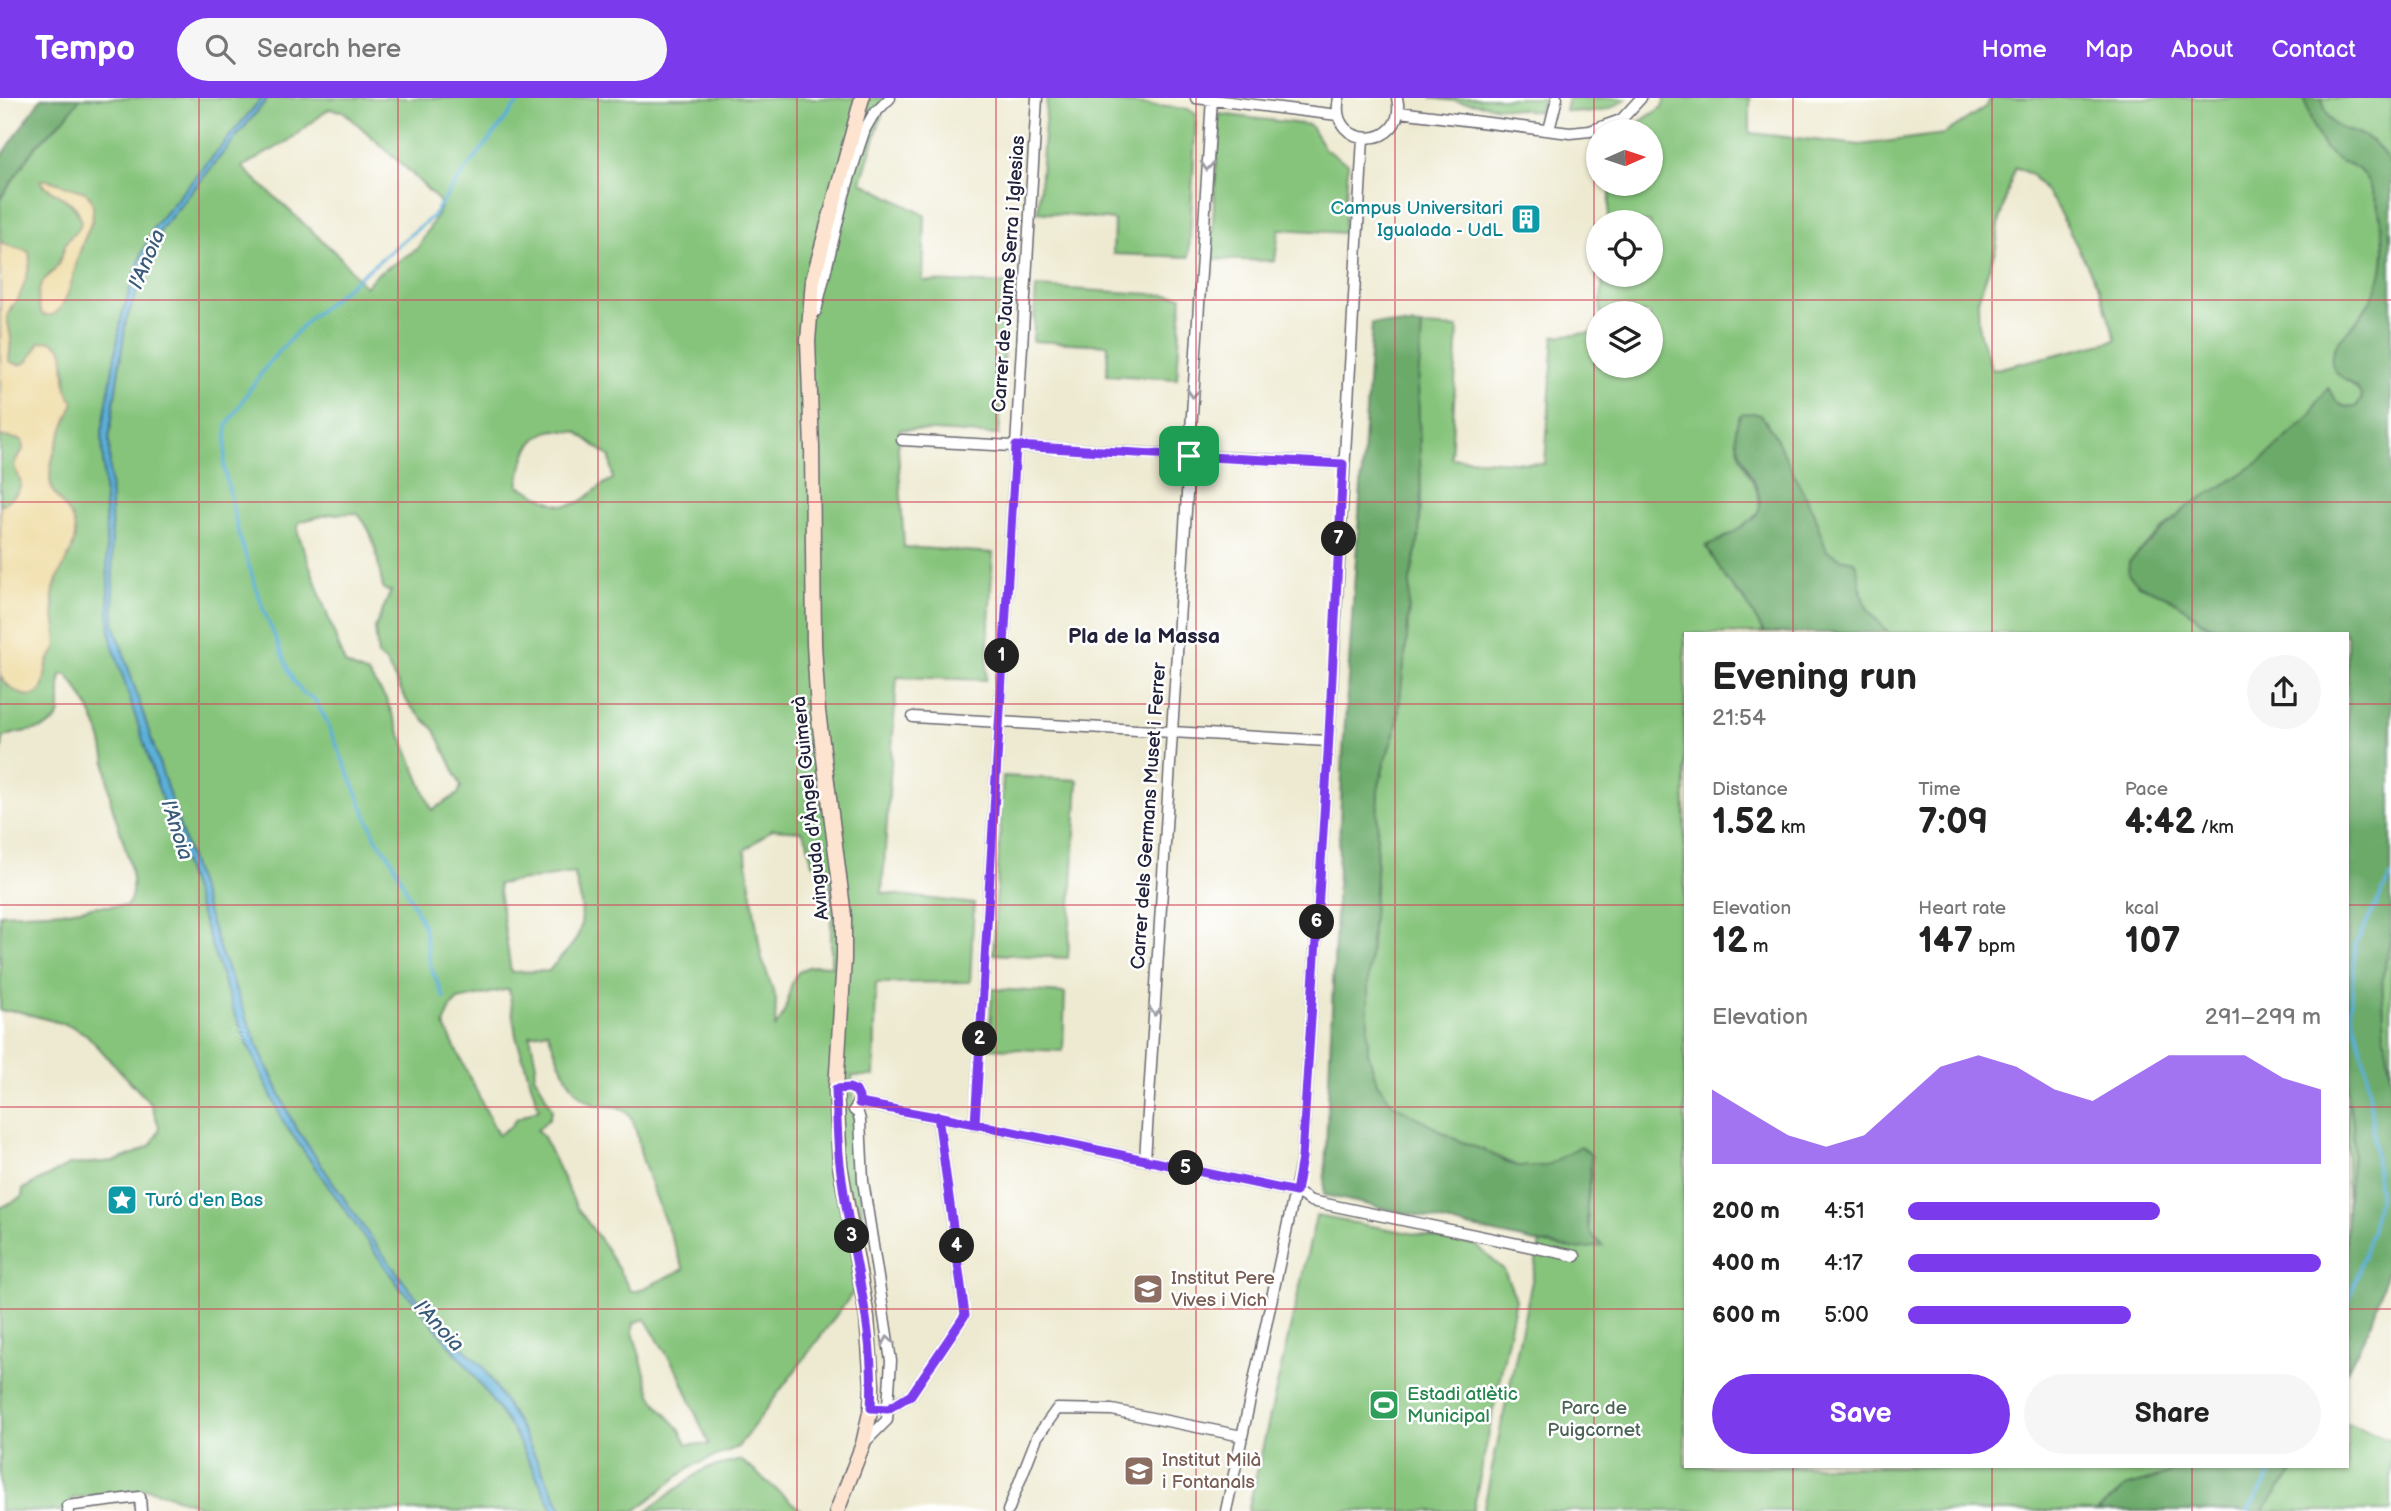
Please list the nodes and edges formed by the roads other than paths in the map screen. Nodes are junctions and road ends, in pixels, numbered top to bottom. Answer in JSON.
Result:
{"nodes":[{"id":1,"x":862,"y":98,"type":"edge"},
{"id":2,"x":890,"y":98,"type":"edge"},
{"id":3,"x":1037,"y":98,"type":"edge"},
{"id":4,"x":1196,"y":98,"type":"edge"},
{"id":5,"x":1339,"y":98,"type":"edge"},
{"id":6,"x":1397,"y":98,"type":"edge"},
{"id":7,"x":1557,"y":98,"type":"edge"},
{"id":8,"x":1641,"y":98,"type":"edge"},
{"id":9,"x":1211,"y":99,"type":"edge"},
{"id":10,"x":1399,"y":111,"type":"junction"},
{"id":11,"x":1338,"y":115,"type":"junction"},
{"id":12,"x":1549,"y":130,"type":"junction"},
{"id":13,"x":1363,"y":138,"type":"junction"},
{"id":14,"x":808,"y":341,"type":"junction"},
{"id":15,"x":902,"y":440,"type":"dead end"},
{"id":16,"x":1016,"y":446,"type":"junction"},
{"id":17,"x":1189,"y":456,"type":"junction"},
{"id":18,"x":1343,"y":464,"type":"junction"},
{"id":19,"x":913,"y":717,"type":"dead end"},
{"id":20,"x":998,"y":722,"type":"junction"},
{"id":21,"x":1172,"y":732,"type":"junction"},
{"id":22,"x":1328,"y":741,"type":"junction"},
{"id":23,"x":836,"y":1089,"type":"junction"},
{"id":24,"x":856,"y":1106,"type":"junction"},
{"id":25,"x":837,"y":1114,"type":"junction"},
{"id":26,"x":938,"y":1116,"type":"junction"},
{"id":27,"x":975,"y":1124,"type":"junction"},
{"id":28,"x":1145,"y":1160,"type":"junction"},
{"id":29,"x":1296,"y":1192,"type":"junction"},
{"id":30,"x":1575,"y":1255,"type":"dead end"},
{"id":31,"x":871,"y":1408,"type":"junction"},
{"id":32,"x":888,"y":1409,"type":"junction"},
{"id":33,"x":1242,"y":1436,"type":"junction"},
{"id":34,"x":863,"y":1444,"type":"junction"},
{"id":35,"x":68,"y":1508,"type":"edge"},
{"id":36,"x":141,"y":1511,"type":"edge"},
{"id":37,"x":837,"y":1511,"type":"edge"},
{"id":38,"x":1008,"y":1511,"type":"edge"},
{"id":39,"x":1226,"y":1511,"type":"edge"}],
"edges":[{"from":1,"to":14,"type":"street","name":"Avinguda d'Àngel Guimerà"},
{"from":2,"to":14,"type":"street"},
{"from":3,"to":16,"type":"street","name":"Carrer de Jaume Serra i Iglesias"},
{"from":4,"to":9,"type":"street"},
{"from":5,"to":11,"type":"street"},
{"from":6,"to":10,"type":"street"},
{"from":7,"to":12,"type":"street"},
{"from":8,"to":12,"type":"street"},
{"from":9,"to":11,"type":"street"},
{"from":9,"to":17,"type":"street","name":"Carrer dels Germans Muset i Ferrer","one_way":true},
{"from":10,"to":12,"type":"street"},
{"from":10,"to":13,"type":"street"},
{"from":11,"to":13,"type":"street"},
{"from":13,"to":18,"type":"street"},
{"from":14,"to":23,"type":"street","name":"Avinguda d'Àngel Guimerà"},
{"from":15,"to":16,"type":"street"},
{"from":16,"to":17,"type":"street"},
{"from":16,"to":20,"type":"street","name":"Carrer de Jaume Serra i Iglesias"},
{"from":17,"to":18,"type":"street"},
{"from":17,"to":21,"type":"street","name":"Carrer dels Germans Muset i Ferrer"},
{"from":18,"to":22,"type":"street"},
{"from":19,"to":20,"type":"street"},
{"from":20,"to":21,"type":"street"},
{"from":20,"to":27,"type":"street","name":"Carrer de Jaume Serra i Iglesias"},
{"from":21,"to":22,"type":"street"},
{"from":21,"to":28,"type":"street","name":"Carrer dels Germans Muset i Ferrer","one_way":true},
{"from":22,"to":29,"type":"street"},
{"from":23,"to":24,"type":"street"},
{"from":23,"to":25,"type":"street","name":"Avinguda d'Àngel Guimerà"},
{"from":24,"to":25,"type":"street"},
{"from":24,"to":26,"type":"street"},
{"from":32,"to":24,"type":"street","one_way":true},
{"from":25,"to":31,"type":"street","name":"Avinguda d'Àngel Guimerà"},
{"from":26,"to":27,"type":"street"},
{"from":26,"to":32,"type":"street"},
{"from":27,"to":28,"type":"street"},
{"from":28,"to":29,"type":"street"},
{"from":29,"to":30,"type":"street"},
{"from":29,"to":33,"type":"street"},
{"from":31,"to":32,"type":"street"},
{"from":31,"to":34,"type":"street","name":"Avinguda d'Àngel Guimerà"},
{"from":32,"to":34,"type":"street"},
{"from":33,"to":38,"type":"street"},
{"from":33,"to":39,"type":"street"},
{"from":34,"to":37,"type":"street","name":"Avinguda d'Àngel Guimerà"},
{"from":35,"to":36,"type":"street"}]}
